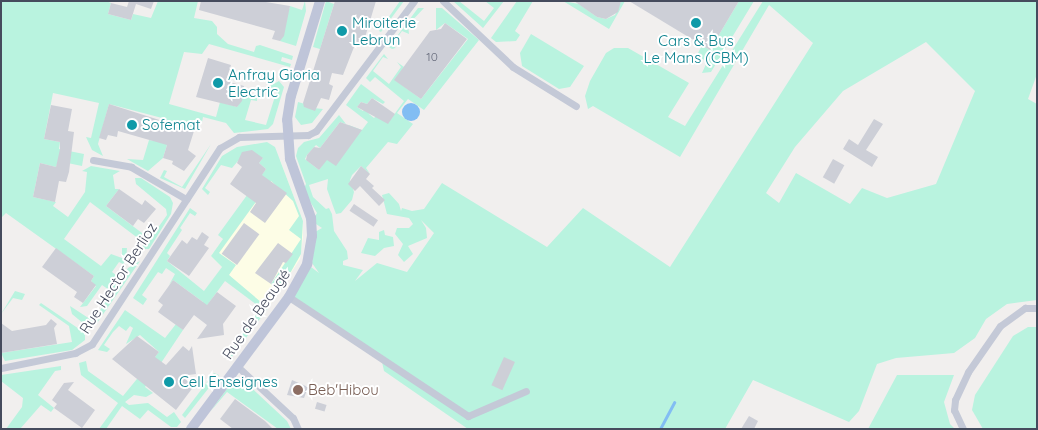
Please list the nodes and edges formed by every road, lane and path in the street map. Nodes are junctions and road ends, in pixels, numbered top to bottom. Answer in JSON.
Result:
{"nodes":[{"id":1,"x":320,"y":1,"type":"edge"},
{"id":2,"x":414,"y":1,"type":"edge"},
{"id":3,"x":443,"y":1,"type":"edge"},
{"id":4,"x":576,"y":106,"type":"dead end"},
{"id":5,"x":288,"y":135,"type":"junction"},
{"id":6,"x":93,"y":160,"type":"dead end"},
{"id":7,"x":186,"y":199,"type":"junction"},
{"id":8,"x":289,"y":297,"type":"junction"},
{"id":9,"x":1037,"y":308,"type":"edge"},
{"id":10,"x":238,"y":366,"type":"junction"},
{"id":11,"x":1,"y":368,"type":"edge"},
{"id":12,"x":526,"y":391,"type":"dead end"},
{"id":13,"x":190,"y":429,"type":"edge"},
{"id":14,"x":298,"y":429,"type":"edge"},
{"id":15,"x":963,"y":429,"type":"edge"}],
"edges":[{"from":1,"to":5,"type":"street","name":"Rue de Beaugé"},
{"from":2,"to":5,"type":"street","name":"Rue Hector Berlioz"},
{"from":3,"to":4,"type":"street"},
{"from":5,"to":7,"type":"street","name":"Rue Hector Berlioz"},
{"from":5,"to":8,"type":"street","name":"Rue de Beaugé"},
{"from":6,"to":7,"type":"street"},
{"from":7,"to":11,"type":"street","name":"Rue Hector Berlioz"},
{"from":8,"to":10,"type":"street","name":"Rue de Beaugé"},
{"from":8,"to":12,"type":"street"},
{"from":9,"to":15,"type":"street"},
{"from":10,"to":13,"type":"street","name":"Rue de Beaugé"},
{"from":10,"to":14,"type":"street"}]}
